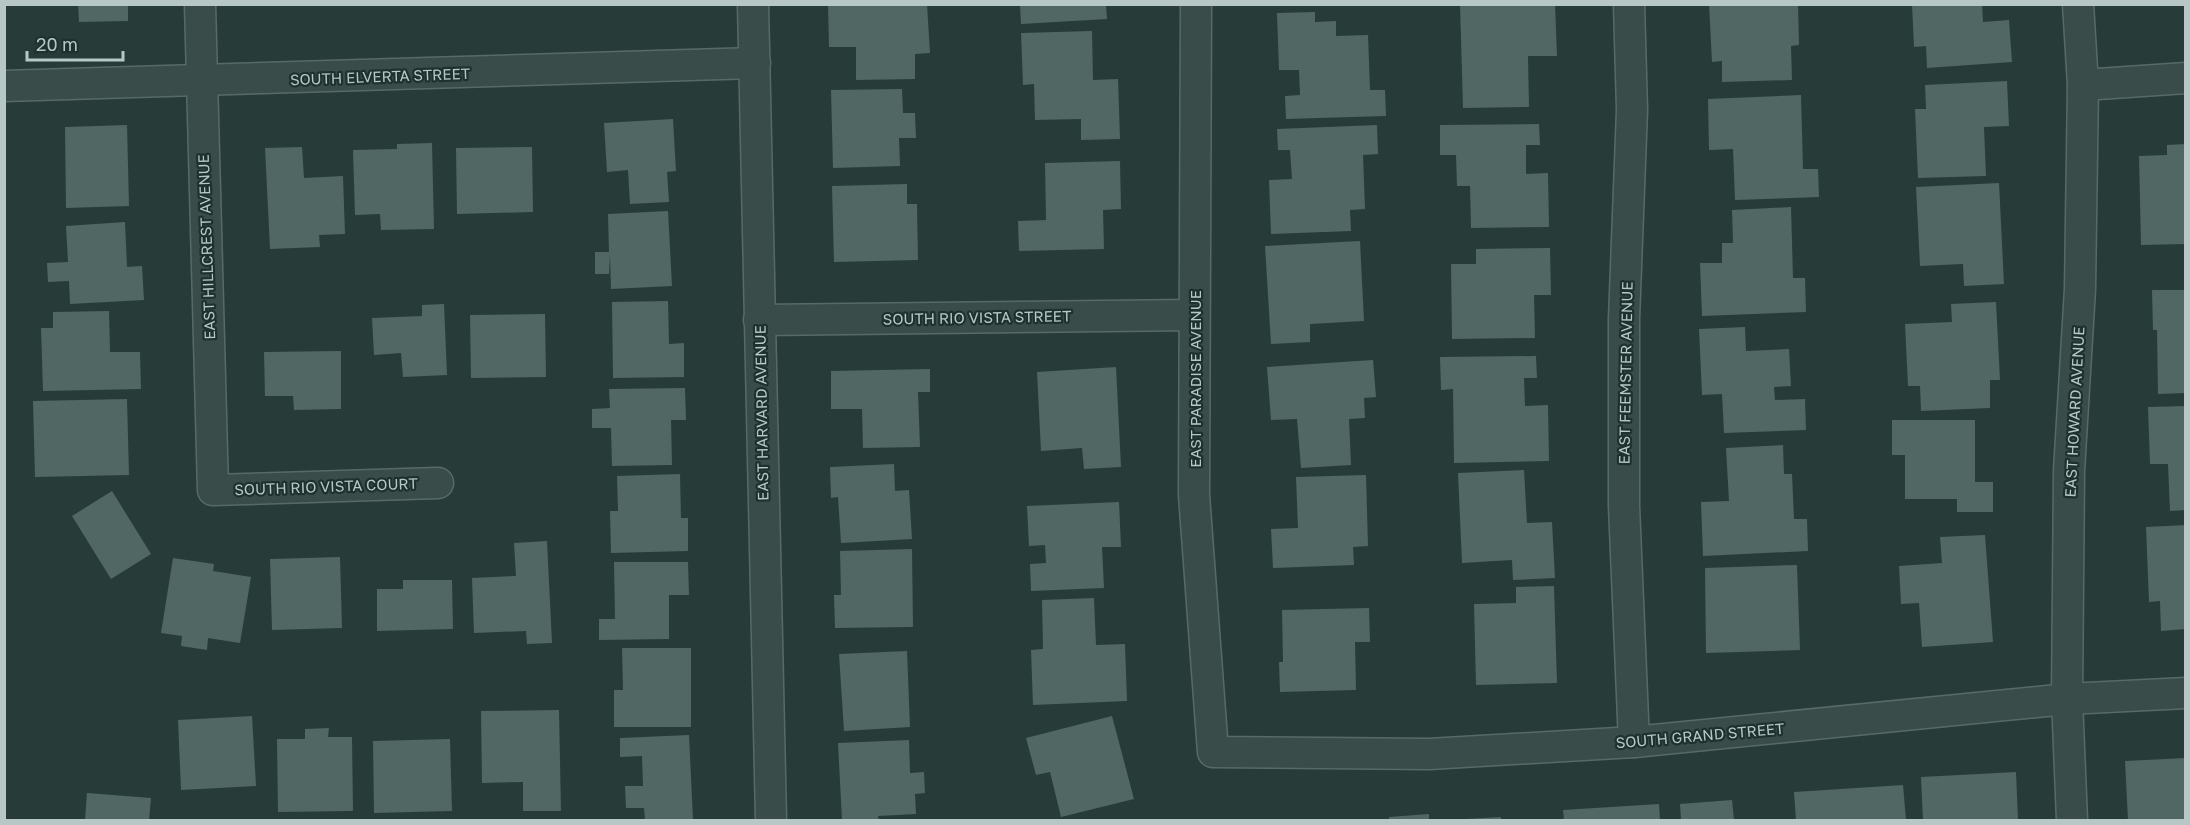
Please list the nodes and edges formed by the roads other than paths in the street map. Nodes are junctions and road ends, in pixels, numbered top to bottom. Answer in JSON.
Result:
{"nodes":[{"id":1,"x":200,"y":4,"type":"edge"},
{"id":2,"x":753,"y":4,"type":"edge"},
{"id":3,"x":1196,"y":4,"type":"edge"},
{"id":4,"x":1629,"y":4,"type":"edge"},
{"id":5,"x":2078,"y":4,"type":"edge"},
{"id":6,"x":754,"y":63,"type":"junction"},
{"id":7,"x":2186,"y":78,"type":"edge"},
{"id":8,"x":202,"y":82,"type":"junction"},
{"id":9,"x":2083,"y":85,"type":"junction"},
{"id":10,"x":4,"y":87,"type":"edge"},
{"id":11,"x":1194,"y":315,"type":"junction"},
{"id":12,"x":759,"y":320,"type":"junction"},
{"id":13,"x":438,"y":483,"type":"dead end"},
{"id":14,"x":213,"y":490,"type":"joint"},
{"id":15,"x":2186,"y":693,"type":"edge"},
{"id":16,"x":2067,"y":699,"type":"junction"},
{"id":17,"x":1634,"y":742,"type":"junction"},
{"id":18,"x":1213,"y":752,"type":"joint"},
{"id":19,"x":771,"y":820,"type":"edge"},
{"id":20,"x":2072,"y":820,"type":"edge"}],
"edges":[{"from":1,"to":8,"type":"street","name":"EAST HILLCREST AVENUE"},
{"from":2,"to":6,"type":"street","name":"EAST HARVARD AVENUE"},
{"from":3,"to":11,"type":"street","name":"EAST PARADISE AVENUE"},
{"from":4,"to":17,"type":"street","name":"EAST FEEMSTER AVENUE"},
{"from":5,"to":9,"type":"street","name":"EAST HOWARD AVENUE"},
{"from":6,"to":8,"type":"street","name":"SOUTH ELVERTA STREET"},
{"from":6,"to":12,"type":"street","name":"EAST HARVARD AVENUE"},
{"from":7,"to":9,"type":"street"},
{"from":8,"to":10,"type":"street","name":"SOUTH ELVERTA STREET"},
{"from":8,"to":14,"type":"street","name":"EAST HILLCREST AVENUE"},
{"from":9,"to":16,"type":"street","name":"EAST HOWARD AVENUE"},
{"from":11,"to":12,"type":"street","name":"SOUTH RIO VISTA STREET"},
{"from":11,"to":18,"type":"street","name":"EAST PARADISE AVENUE"},
{"from":12,"to":19,"type":"street","name":"EAST HARVARD AVENUE"},
{"from":13,"to":14,"type":"street","name":"SOUTH RIO VISTA COURT"},
{"from":15,"to":16,"type":"street","name":"SOUTH GRAND STREET"},
{"from":16,"to":17,"type":"street","name":"SOUTH GRAND STREET"},
{"from":16,"to":20,"type":"street","name":"EAST HOWARD AVENUE"},
{"from":17,"to":18,"type":"street","name":"SOUTH GRAND STREET"}]}
